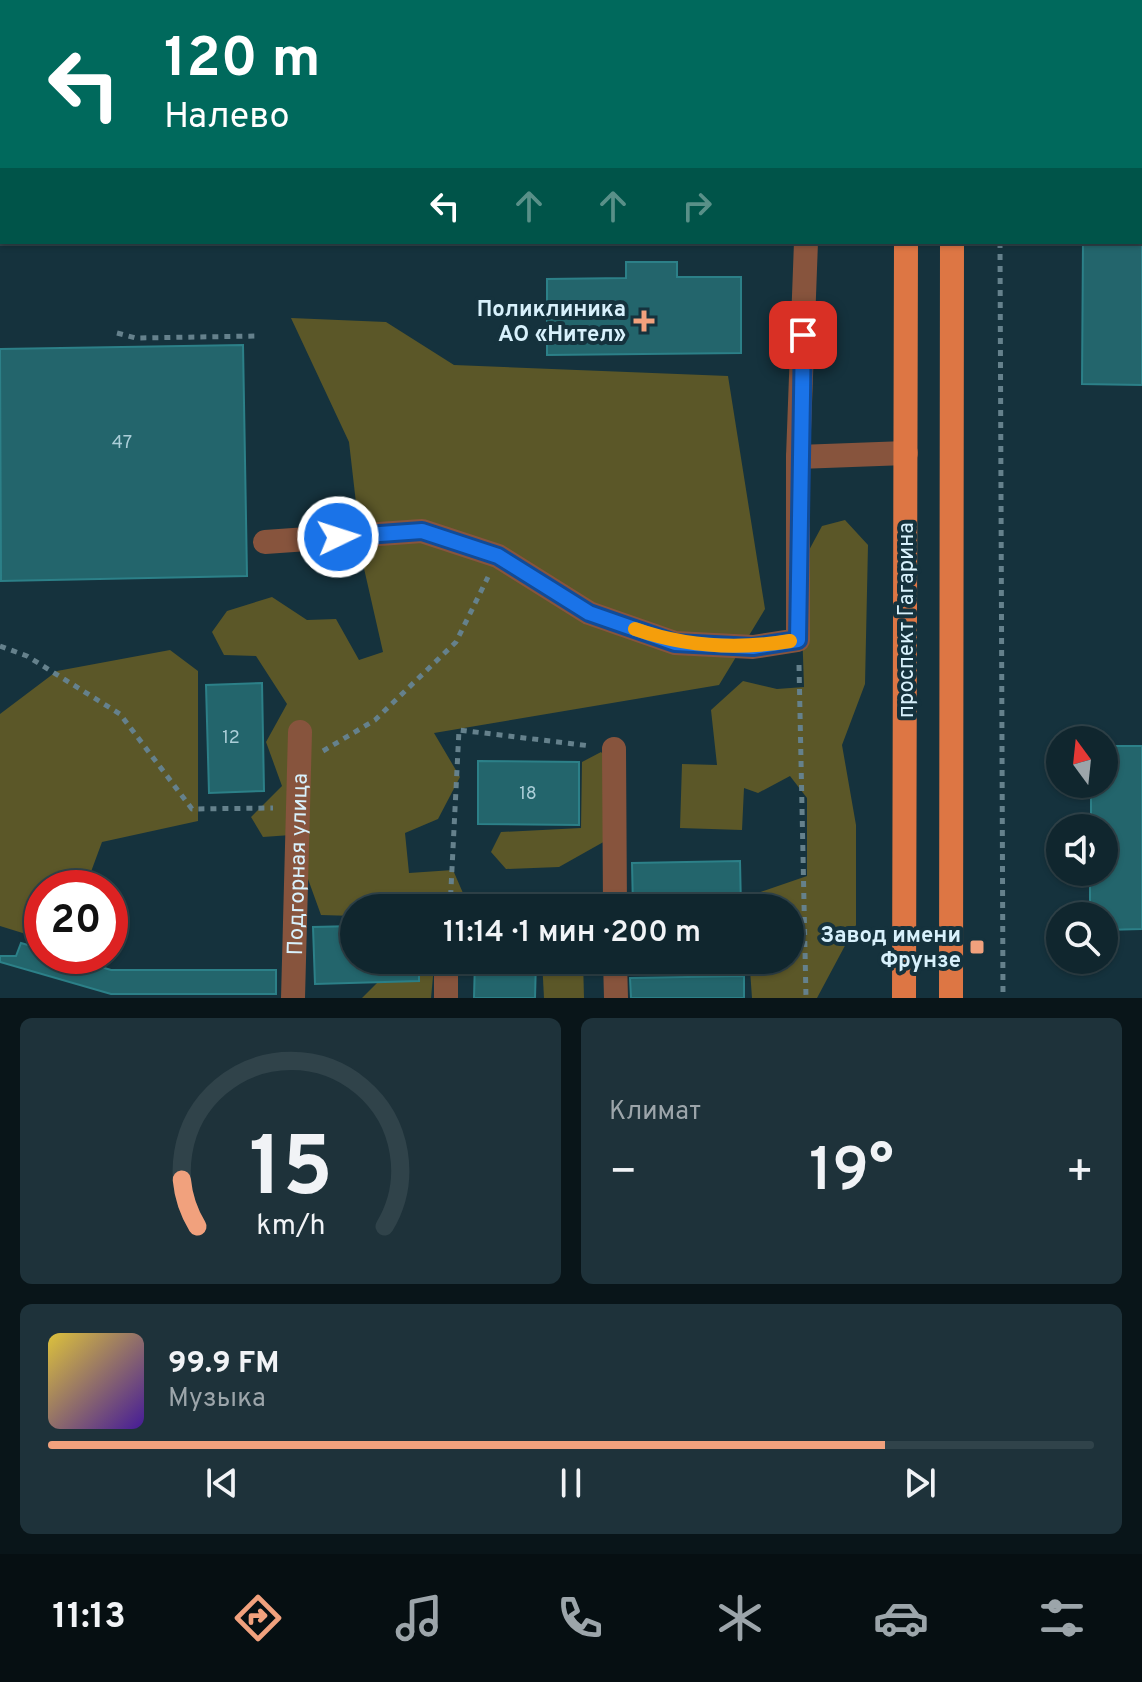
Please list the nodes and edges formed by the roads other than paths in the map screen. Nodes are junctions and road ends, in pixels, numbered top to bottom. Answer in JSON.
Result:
{"nodes":[{"id":1,"x":799,"y":244,"type":"edge"},
{"id":2,"x":906,"y":244,"type":"edge"},
{"id":3,"x":952,"y":244,"type":"edge"},
{"id":4,"x":906,"y":453,"type":"junction"},
{"id":5,"x":798,"y":457,"type":"junction"},
{"id":6,"x":265,"y":542,"type":"dead end"},
{"id":7,"x":300,"y":732,"type":"dead end"},
{"id":8,"x":614,"y":749,"type":"road end"},
{"id":9,"x":615,"y":894,"type":"edge"},
{"id":10,"x":446,"y":974,"type":"edge"},
{"id":11,"x":615,"y":974,"type":"edge"},
{"id":12,"x":293,"y":998,"type":"edge"},
{"id":13,"x":446,"y":998,"type":"edge"},
{"id":14,"x":616,"y":998,"type":"edge"},
{"id":15,"x":904,"y":998,"type":"edge"},
{"id":16,"x":951,"y":998,"type":"edge"}],
"edges":[{"from":1,"to":5,"type":"street"},
{"from":2,"to":4,"type":"main road","name":"проспект Гагарина"},
{"from":3,"to":16,"type":"main road"},
{"from":4,"to":5,"type":"street"},
{"from":4,"to":15,"type":"main road","name":"проспект Гагарина"},
{"from":5,"to":6,"type":"street"},
{"from":7,"to":12,"type":"street","name":"Подгорная улица"},
{"from":8,"to":9,"type":"street"},
{"from":10,"to":13,"type":"street"},
{"from":11,"to":14,"type":"street"}]}
